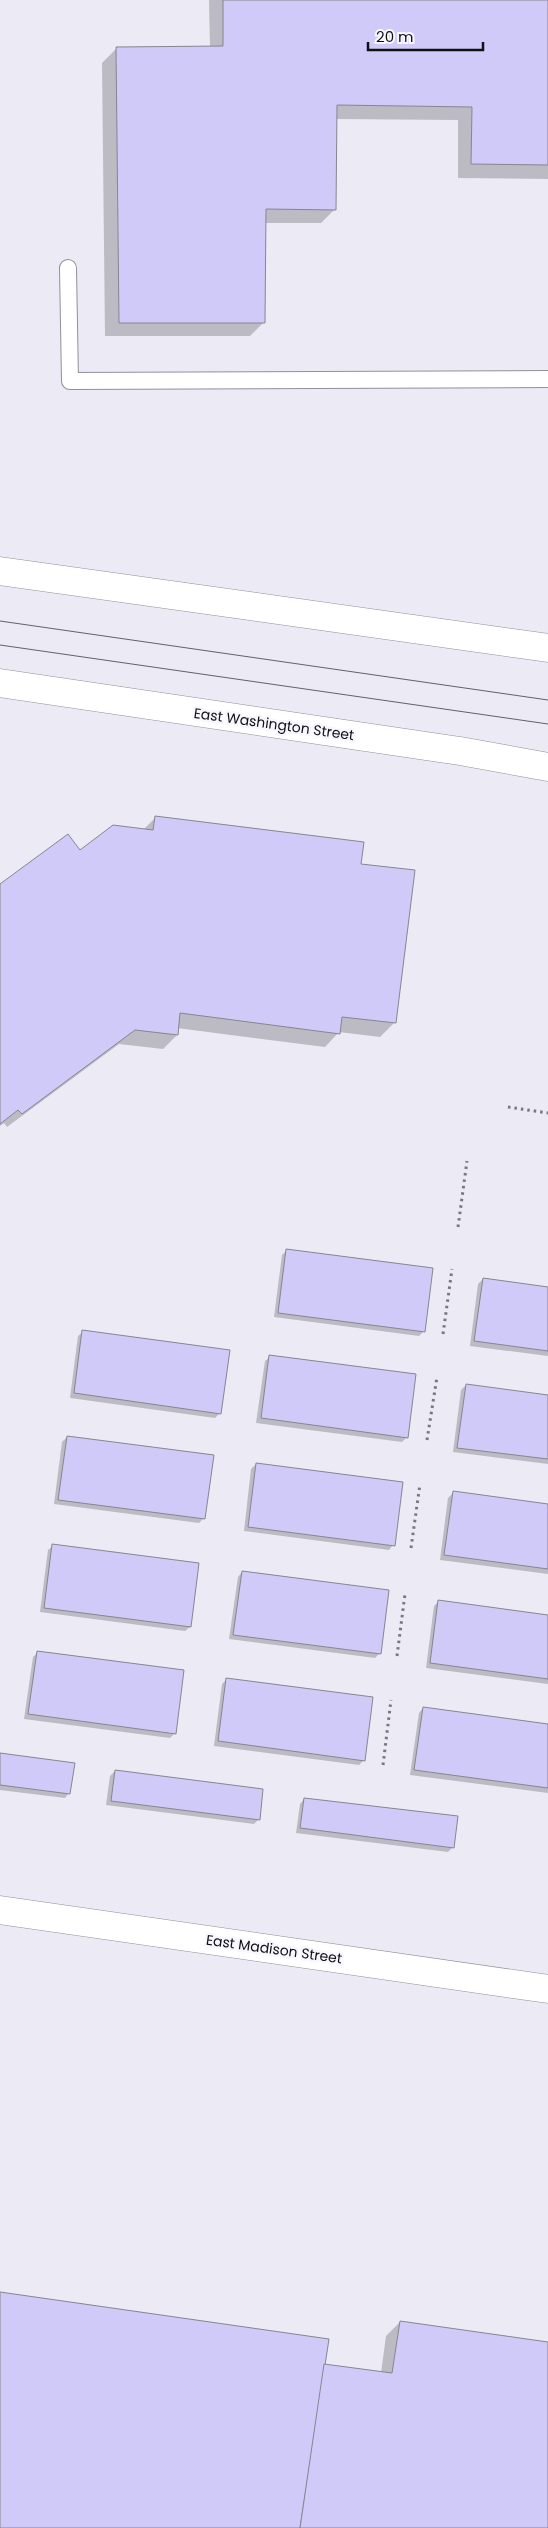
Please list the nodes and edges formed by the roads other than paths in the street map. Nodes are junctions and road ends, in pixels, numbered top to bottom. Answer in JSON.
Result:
{"nodes":[{"id":1,"x":68,"y":268,"type":"dead end"},
{"id":2,"x":548,"y":379,"type":"edge"},
{"id":3,"x":0,"y":571,"type":"edge"},
{"id":4,"x":548,"y":648,"type":"edge"},
{"id":5,"x":0,"y":683,"type":"edge"},
{"id":6,"x":548,"y":767,"type":"edge"},
{"id":7,"x":0,"y":1910,"type":"edge"},
{"id":8,"x":548,"y":1988,"type":"edge"}],
"edges":[{"from":1,"to":2,"type":"lane"},
{"from":3,"to":4,"type":"main road"},
{"from":5,"to":6,"type":"main road","name":"East Washington Street"},
{"from":7,"to":8,"type":"main road","name":"East Madison Street"}]}
